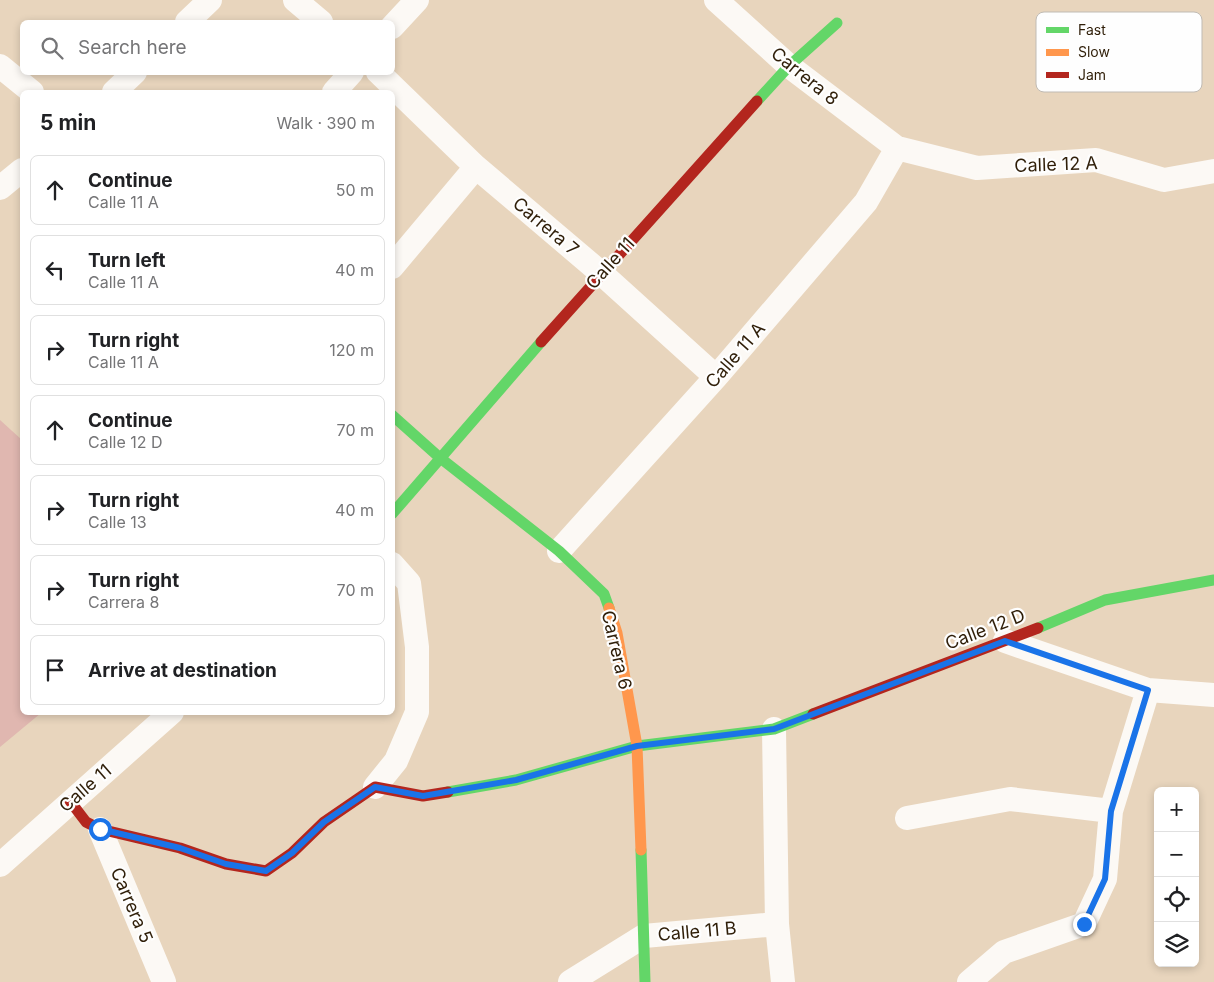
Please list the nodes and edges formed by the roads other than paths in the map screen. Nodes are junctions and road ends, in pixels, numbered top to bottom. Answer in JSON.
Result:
{"nodes":[{"id":1,"x":210,"y":0,"type":"edge"},
{"id":2,"x":295,"y":0,"type":"edge"},
{"id":3,"x":417,"y":0,"type":"edge"},
{"id":4,"x":716,"y":0,"type":"edge"},
{"id":5,"x":189,"y":20,"type":"edge"},
{"id":6,"x":319,"y":20,"type":"edge"},
{"id":7,"x":837,"y":23,"type":"dead end"},
{"id":8,"x":395,"y":24,"type":"edge"},
{"id":9,"x":0,"y":66,"type":"edge"},
{"id":10,"x":789,"y":66,"type":"junction"},
{"id":11,"x":132,"y":75,"type":"edge"},
{"id":12,"x":349,"y":75,"type":"edge"},
{"id":13,"x":381,"y":75,"type":"edge"},
{"id":14,"x":30,"y":90,"type":"edge"},
{"id":15,"x":116,"y":90,"type":"edge"},
{"id":16,"x":336,"y":90,"type":"edge"},
{"id":17,"x":898,"y":148,"type":"junction"},
{"id":18,"x":476,"y":167,"type":"junction"},
{"id":19,"x":1214,"y":171,"type":"edge"},
{"id":20,"x":20,"y":172,"type":"edge"},
{"id":21,"x":0,"y":188,"type":"edge"},
{"id":22,"x":395,"y":263,"type":"edge"},
{"id":23,"x":601,"y":273,"type":"junction"},
{"id":24,"x":716,"y":377,"type":"junction"},
{"id":25,"x":395,"y":418,"type":"edge"},
{"id":26,"x":440,"y":457,"type":"junction"},
{"id":27,"x":395,"y":510,"type":"edge"},
{"id":28,"x":559,"y":552,"type":"junction"},
{"id":29,"x":395,"y":567,"type":"edge"},
{"id":30,"x":1214,"y":580,"type":"edge"},
{"id":31,"x":1005,"y":641,"type":"junction"},
{"id":32,"x":1148,"y":690,"type":"junction"},
{"id":33,"x":1214,"y":695,"type":"edge"},
{"id":34,"x":169,"y":715,"type":"edge"},
{"id":35,"x":774,"y":729,"type":"junction"},
{"id":36,"x":637,"y":746,"type":"junction"},
{"id":37,"x":375,"y":787,"type":"junction"},
{"id":38,"x":70,"y":801,"type":"junction"},
{"id":39,"x":1111,"y":811,"type":"junction"},
{"id":40,"x":907,"y":818,"type":"dead end"},
{"id":41,"x":100,"y":829,"type":"junction"},
{"id":42,"x":0,"y":865,"type":"edge"},
{"id":43,"x":777,"y":924,"type":"junction"},
{"id":44,"x":644,"y":936,"type":"junction"},
{"id":45,"x":164,"y":982,"type":"edge"},
{"id":46,"x":570,"y":982,"type":"edge"},
{"id":47,"x":645,"y":982,"type":"edge"},
{"id":48,"x":783,"y":982,"type":"edge"},
{"id":49,"x":969,"y":982,"type":"edge"}],
"edges":[{"from":1,"to":5,"type":"street"},
{"from":2,"to":6,"type":"street"},
{"from":3,"to":8,"type":"street"},
{"from":4,"to":10,"type":"street","name":"Carrera 8"},
{"from":7,"to":10,"type":"street","name":"Calle 11"},
{"from":9,"to":14,"type":"street"},
{"from":10,"to":17,"type":"street","name":"Carrera 8"},
{"from":10,"to":23,"type":"street","name":"Calle 11"},
{"from":11,"to":15,"type":"street"},
{"from":12,"to":16,"type":"street"},
{"from":13,"to":18,"type":"street","name":"Carrera 7"},
{"from":17,"to":19,"type":"street","name":"Calle 12 A"},
{"from":17,"to":24,"type":"street","name":"Calle 11 A"},
{"from":18,"to":22,"type":"street"},
{"from":18,"to":23,"type":"street","name":"Carrera 7"},
{"from":20,"to":21,"type":"street"},
{"from":23,"to":24,"type":"street","name":"Carrera 7"},
{"from":23,"to":26,"type":"street","name":"Calle 11"},
{"from":24,"to":28,"type":"street","name":"Calle 11 A"},
{"from":25,"to":26,"type":"street","name":"Carrera 6"},
{"from":26,"to":27,"type":"street","name":"Calle 11"},
{"from":26,"to":28,"type":"street","name":"Carrera 6"},
{"from":28,"to":36,"type":"street","name":"Carrera 6"},
{"from":29,"to":37,"type":"street"},
{"from":30,"to":31,"type":"street","name":"Calle 12 D"},
{"from":31,"to":32,"type":"street"},
{"from":31,"to":35,"type":"street","name":"Calle 12 D"},
{"from":32,"to":33,"type":"street"},
{"from":32,"to":39,"type":"street"},
{"from":34,"to":38,"type":"street","name":"Calle 11"},
{"from":35,"to":36,"type":"street"},
{"from":35,"to":43,"type":"street"},
{"from":36,"to":37,"type":"street"},
{"from":36,"to":44,"type":"street","name":"Carrera 6"},
{"from":37,"to":41,"type":"street"},
{"from":38,"to":41,"type":"street"},
{"from":38,"to":42,"type":"street","name":"Calle 11"},
{"from":39,"to":40,"type":"street"},
{"from":39,"to":49,"type":"street"},
{"from":41,"to":45,"type":"street","name":"Carrera 5"},
{"from":43,"to":44,"type":"street","name":"Calle 11 B"},
{"from":43,"to":48,"type":"street"},
{"from":44,"to":46,"type":"street","name":"Calle 11 B"},
{"from":44,"to":47,"type":"street","name":"Carrera 6"}]}
